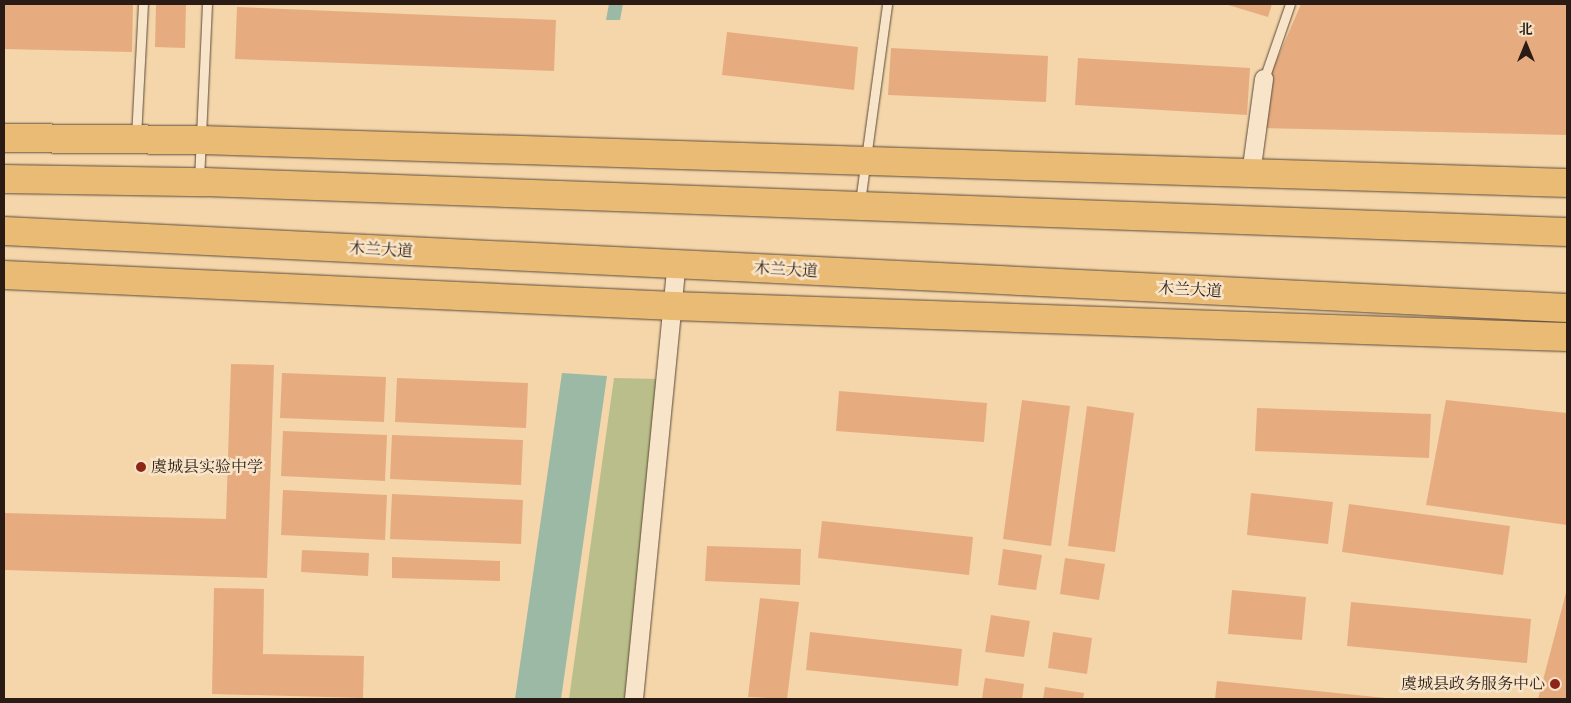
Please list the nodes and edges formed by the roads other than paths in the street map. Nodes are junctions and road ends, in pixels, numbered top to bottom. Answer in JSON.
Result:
{"nodes":[{"id":1,"x":142,"y":4,"type":"edge"},
{"id":2,"x":208,"y":4,"type":"edge"},
{"id":3,"x":887,"y":4,"type":"edge"},
{"id":4,"x":1290,"y":4,"type":"edge"},
{"id":5,"x":1264,"y":79,"type":"joint"},
{"id":6,"x":4,"y":138,"type":"edge"},
{"id":7,"x":136,"y":140,"type":"junction"},
{"id":8,"x":201,"y":140,"type":"junction"},
{"id":9,"x":866,"y":161,"type":"junction"},
{"id":10,"x":1250,"y":174,"type":"junction"},
{"id":11,"x":4,"y":179,"type":"edge"},
{"id":12,"x":199,"y":182,"type":"junction"},
{"id":13,"x":1567,"y":183,"type":"edge"},
{"id":14,"x":860,"y":207,"type":"junction"},
{"id":15,"x":4,"y":231,"type":"edge"},
{"id":16,"x":1567,"y":232,"type":"edge"},
{"id":17,"x":677,"y":264,"type":"junction"},
{"id":18,"x":4,"y":275,"type":"edge"},
{"id":19,"x":673,"y":306,"type":"junction"},
{"id":20,"x":1567,"y":308,"type":"edge"},
{"id":21,"x":1567,"y":337,"type":"edge"},
{"id":22,"x":634,"y":699,"type":"edge"}],
"edges":[{"from":1,"to":7,"type":"lane"},
{"from":2,"to":8,"type":"lane"},
{"from":3,"to":9,"type":"lane"},
{"from":4,"to":5,"type":"lane"},
{"from":5,"to":10,"type":"street"},
{"from":6,"to":7,"type":"main road"},
{"from":7,"to":8,"type":"main road"},
{"from":8,"to":9,"type":"main road"},
{"from":8,"to":12,"type":"lane"},
{"from":9,"to":10,"type":"main road"},
{"from":9,"to":14,"type":"lane"},
{"from":10,"to":13,"type":"main road"},
{"from":11,"to":12,"type":"main road"},
{"from":12,"to":14,"type":"main road"},
{"from":14,"to":16,"type":"main road"},
{"from":15,"to":17,"type":"main road","name":"木兰大道"},
{"from":17,"to":19,"type":"street"},
{"from":17,"to":20,"type":"main road","name":"木兰大道"},
{"from":18,"to":19,"type":"main road"},
{"from":19,"to":21,"type":"main road"},
{"from":19,"to":22,"type":"street"}]}
